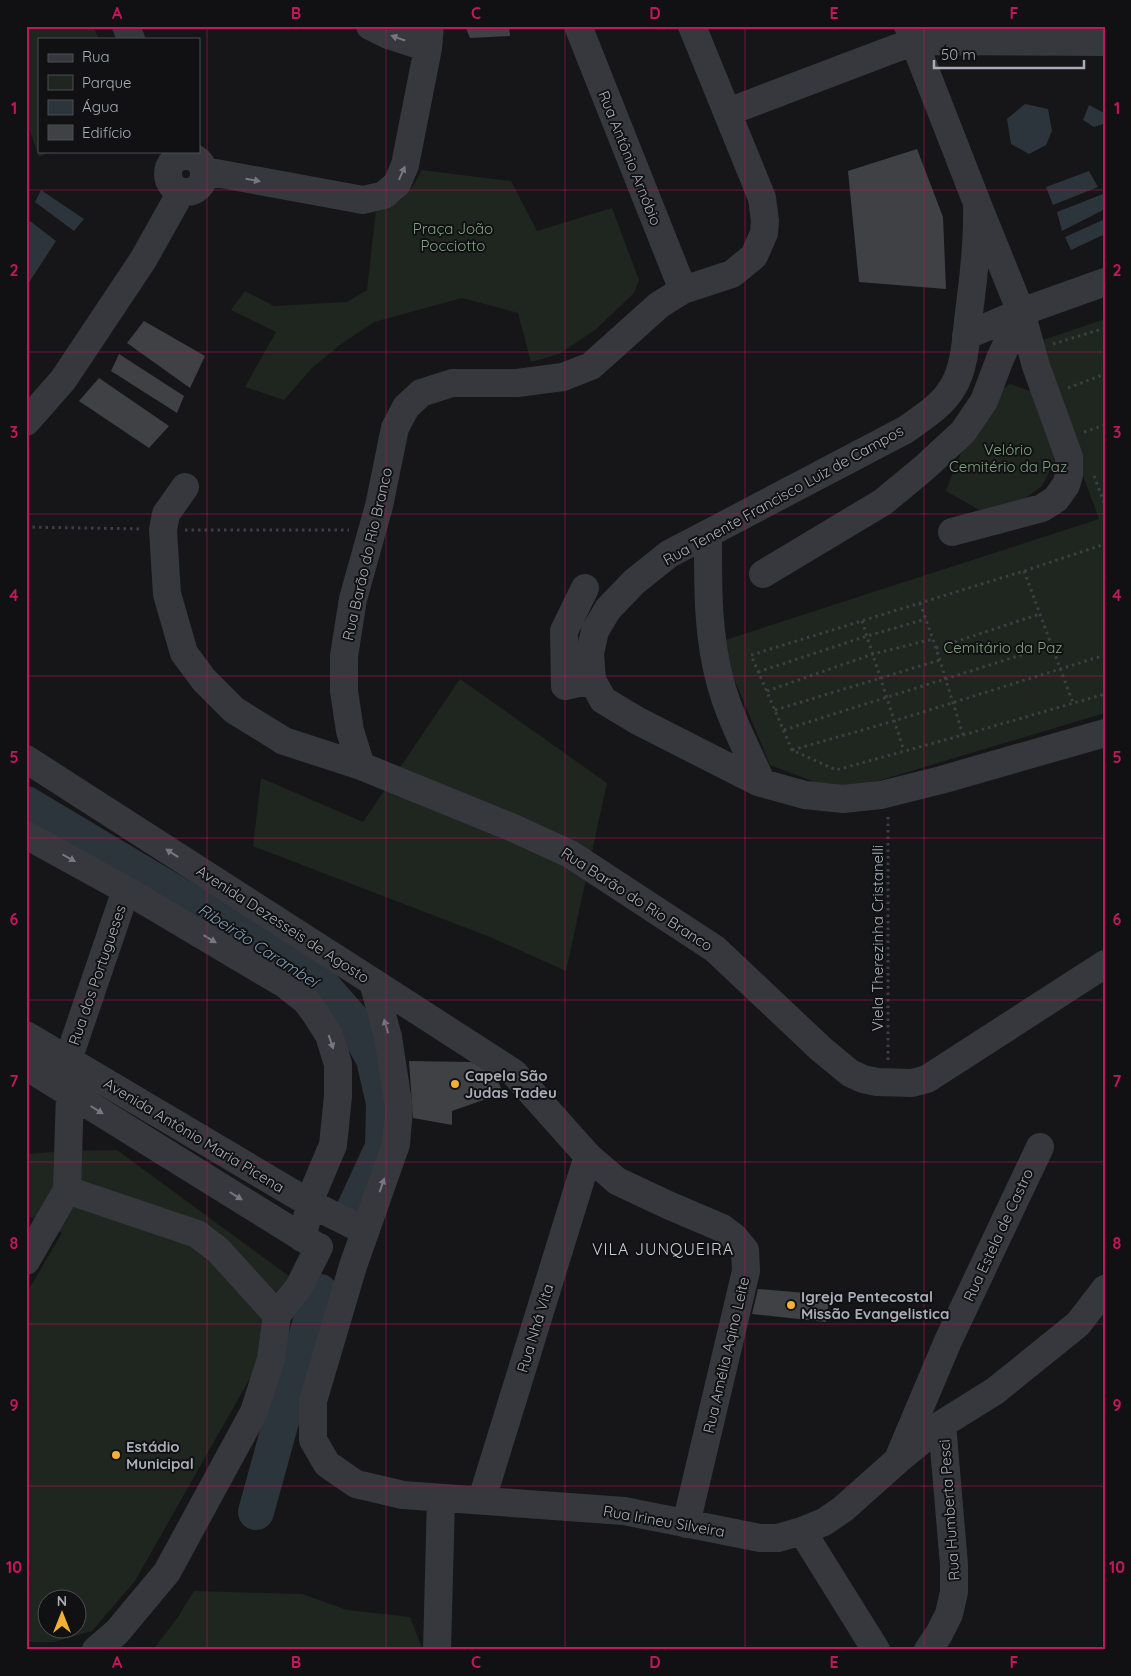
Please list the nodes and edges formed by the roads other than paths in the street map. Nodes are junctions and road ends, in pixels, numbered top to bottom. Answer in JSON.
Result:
{"nodes":[{"id":1,"x":126,"y":26,"type":"edge"},
{"id":2,"x":370,"y":26,"type":"edge"},
{"id":3,"x":578,"y":26,"type":"edge"},
{"id":4,"x":692,"y":26,"type":"edge"},
{"id":5,"x":911,"y":34,"type":"edge"},
{"id":6,"x":429,"y":37,"type":"edge"},
{"id":7,"x":131,"y":38,"type":"edge"},
{"id":8,"x":1105,"y":42,"type":"edge"},
{"id":9,"x":728,"y":112,"type":"junction"},
{"id":10,"x":177,"y":154,"type":"edge"},
{"id":11,"x":204,"y":172,"type":"junction"},
{"id":12,"x":181,"y":192,"type":"junction"},
{"id":13,"x":977,"y":203,"type":"junction"},
{"id":14,"x":1105,"y":282,"type":"edge"},
{"id":15,"x":683,"y":290,"type":"junction"},
{"id":16,"x":1021,"y":312,"type":"junction"},
{"id":17,"x":966,"y":336,"type":"junction"},
{"id":18,"x":26,"y":422,"type":"edge"},
{"id":19,"x":185,"y":487,"type":"dead end"},
{"id":20,"x":952,"y":532,"type":"dead end"},
{"id":21,"x":708,"y":534,"type":"junction"},
{"id":22,"x":763,"y":574,"type":"dead end"},
{"id":23,"x":585,"y":588,"type":"dead end"},
{"id":24,"x":592,"y":680,"type":"junction"},
{"id":25,"x":1105,"y":733,"type":"edge"},
{"id":26,"x":26,"y":758,"type":"edge"},
{"id":27,"x":361,"y":766,"type":"junction"},
{"id":28,"x":762,"y":783,"type":"junction"},
{"id":29,"x":26,"y":835,"type":"edge"},
{"id":30,"x":126,"y":890,"type":"junction"},
{"id":31,"x":1105,"y":964,"type":"edge"},
{"id":32,"x":373,"y":982,"type":"junction"},
{"id":33,"x":26,"y":1035,"type":"edge"},
{"id":34,"x":68,"y":1060,"type":"junction"},
{"id":35,"x":26,"y":1066,"type":"edge"},
{"id":36,"x":70,"y":1093,"type":"junction"},
{"id":37,"x":1040,"y":1147,"type":"dead end"},
{"id":38,"x":588,"y":1156,"type":"junction"},
{"id":39,"x":67,"y":1190,"type":"junction"},
{"id":40,"x":310,"y":1204,"type":"junction"},
{"id":41,"x":365,"y":1231,"type":"junction"},
{"id":42,"x":310,"y":1243,"type":"junction"},
{"id":43,"x":26,"y":1261,"type":"edge"},
{"id":44,"x":353,"y":1266,"type":"junction"},
{"id":45,"x":1105,"y":1289,"type":"edge"},
{"id":46,"x":277,"y":1315,"type":"junction"},
{"id":47,"x":942,"y":1424,"type":"junction"},
{"id":48,"x":898,"y":1460,"type":"junction"},
{"id":49,"x":441,"y":1498,"type":"junction"},
{"id":50,"x":482,"y":1500,"type":"junction"},
{"id":51,"x":686,"y":1524,"type":"junction"},
{"id":52,"x":802,"y":1531,"type":"junction"},
{"id":53,"x":96,"y":1650,"type":"edge"},
{"id":54,"x":437,"y":1650,"type":"edge"},
{"id":55,"x":876,"y":1650,"type":"edge"},
{"id":56,"x":928,"y":1650,"type":"edge"}],
"edges":[{"from":1,"to":7,"type":"street"},
{"from":6,"to":2,"type":"street","one_way":true},
{"from":3,"to":15,"type":"street","name":"Rua Antônio Arnóbio"},
{"from":4,"to":9,"type":"street","name":"Rua Barão do Rio Branco"},
{"from":5,"to":8,"type":"street"},
{"from":5,"to":9,"type":"street"},
{"from":5,"to":13,"type":"street"},
{"from":11,"to":6,"type":"street","one_way":true},
{"from":9,"to":15,"type":"street","name":"Rua Barão do Rio Branco"},
{"from":10,"to":11,"type":"street"},
{"from":10,"to":12,"type":"street"},
{"from":11,"to":12,"type":"street"},
{"from":12,"to":18,"type":"street"},
{"from":13,"to":16,"type":"street"},
{"from":13,"to":17,"type":"street","name":"Rua Tenente Francisco Luiz de Campos"},
{"from":14,"to":16,"type":"street"},
{"from":15,"to":27,"type":"street","name":"Rua Barão do Rio Branco"},
{"from":16,"to":17,"type":"street"},
{"from":16,"to":20,"type":"street"},
{"from":16,"to":22,"type":"street"},
{"from":17,"to":21,"type":"street","name":"Rua Tenente Francisco Luiz de Campos"},
{"from":19,"to":27,"type":"street"},
{"from":21,"to":24,"type":"street","name":"Rua Tenente Francisco Luiz de Campos"},
{"from":21,"to":28,"type":"street"},
{"from":23,"to":24,"type":"street"},
{"from":24,"to":28,"type":"street","name":"Rua Tenente Francisco Luiz de Campos"},
{"from":25,"to":28,"type":"street","name":"Rua Tenente Francisco Luiz de Campos"},
{"from":32,"to":26,"type":"street","name":"Avenida Dezesseis de Agosto","one_way":true},
{"from":27,"to":31,"type":"street","name":"Rua Barão do Rio Branco"},
{"from":29,"to":30,"type":"street","one_way":true},
{"from":30,"to":34,"type":"street","name":"Rua dos Portugueses"},
{"from":30,"to":40,"type":"street","one_way":true},
{"from":32,"to":38,"type":"street","name":"Rua Amélia Aqino Leite"},
{"from":41,"to":32,"type":"street","name":"Avenida Dezesseis de Agosto","one_way":true},
{"from":33,"to":34,"type":"street","name":"Avenida Antônio Maria Picena"},
{"from":34,"to":40,"type":"street","name":"Avenida Antônio Maria Picena"},
{"from":35,"to":36,"type":"street","name":"Avenida Antônio Maria Picena"},
{"from":36,"to":39,"type":"street"},
{"from":36,"to":42,"type":"street","name":"Avenida Antônio Maria Picena","one_way":true},
{"from":37,"to":48,"type":"street","name":"Rua Estela de Castro"},
{"from":38,"to":50,"type":"street","name":"Rua Nhá Vita"},
{"from":38,"to":51,"type":"street","name":"Rua Amélia Aqino Leite"},
{"from":39,"to":43,"type":"street"},
{"from":39,"to":46,"type":"street"},
{"from":40,"to":41,"type":"street","name":"Avenida Antônio Maria Picena"},
{"from":40,"to":42,"type":"street"},
{"from":41,"to":44,"type":"street","name":"Rua Irineu Silveira"},
{"from":42,"to":44,"type":"street","name":"Avenida Antônio Maria Picena"},
{"from":42,"to":46,"type":"street"},
{"from":44,"to":49,"type":"street","name":"Rua Irineu Silveira"},
{"from":45,"to":47,"type":"street","name":"Rua Irineu Silveira"},
{"from":46,"to":53,"type":"street"},
{"from":47,"to":48,"type":"street","name":"Rua Irineu Silveira"},
{"from":47,"to":56,"type":"street","name":"Rua Humberta Pesci"},
{"from":48,"to":52,"type":"street","name":"Rua Irineu Silveira"},
{"from":49,"to":50,"type":"street","name":"Rua Irineu Silveira"},
{"from":49,"to":54,"type":"street"},
{"from":50,"to":51,"type":"street","name":"Rua Irineu Silveira"},
{"from":51,"to":52,"type":"street","name":"Rua Irineu Silveira"},
{"from":52,"to":55,"type":"street"}]}
